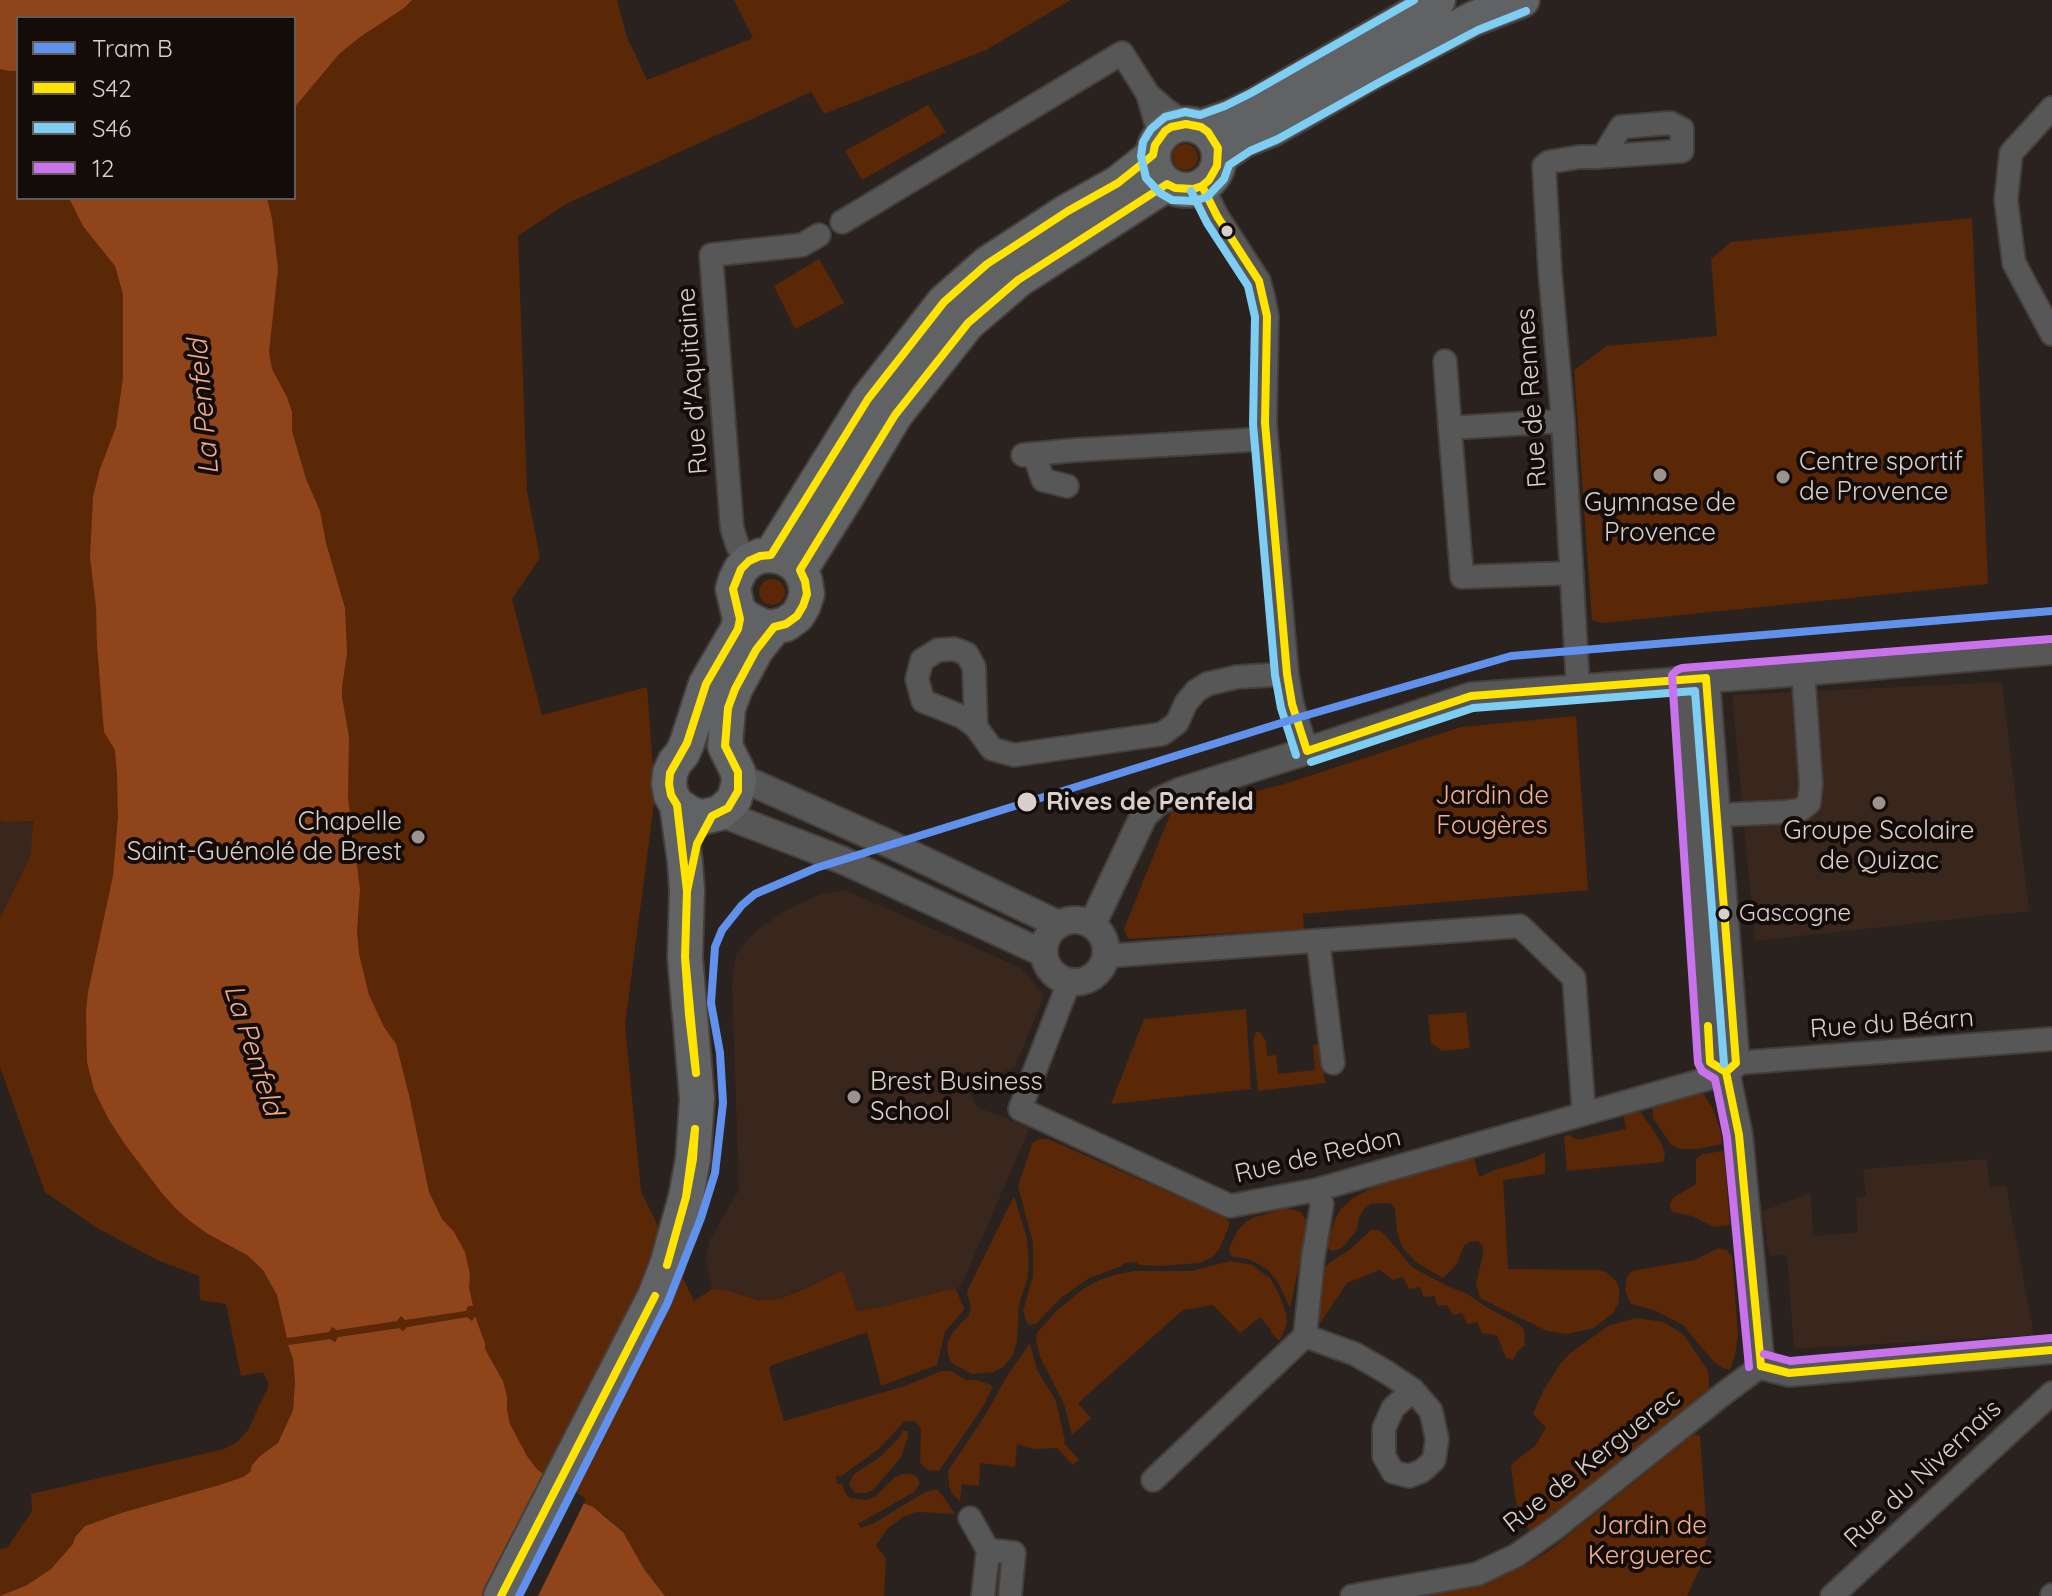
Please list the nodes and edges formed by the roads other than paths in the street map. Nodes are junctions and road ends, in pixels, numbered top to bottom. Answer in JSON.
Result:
{"nodes":[{"id":1,"x":1438,"y":0,"type":"edge"},
{"id":2,"x":1522,"y":0,"type":"edge"},
{"id":3,"x":2052,"y":108,"type":"edge"},
{"id":4,"x":1173,"y":145,"type":"junction"},
{"id":5,"x":1603,"y":156,"type":"dead end"},
{"id":6,"x":1210,"y":172,"type":"junction"},
{"id":7,"x":842,"y":222,"type":"dead end"},
{"id":8,"x":819,"y":235,"type":"dead end"},
{"id":9,"x":2052,"y":334,"type":"edge"},
{"id":10,"x":1445,"y":361,"type":"dead end"},
{"id":11,"x":1563,"y":421,"type":"junction"},
{"id":12,"x":1450,"y":428,"type":"junction"},
{"id":13,"x":1266,"y":439,"type":"junction"},
{"id":14,"x":1067,"y":486,"type":"dead end"},
{"id":15,"x":773,"y":562,"type":"junction"},
{"id":16,"x":1572,"y":573,"type":"junction"},
{"id":17,"x":739,"y":611,"type":"junction"},
{"id":18,"x":774,"y":627,"type":"junction"},
{"id":19,"x":2052,"y":651,"type":"edge"},
{"id":20,"x":1803,"y":672,"type":"junction"},
{"id":21,"x":1287,"y":674,"type":"junction"},
{"id":22,"x":1694,"y":679,"type":"junction"},
{"id":23,"x":1578,"y":687,"type":"junction"},
{"id":24,"x":976,"y":727,"type":"dead end"},
{"id":25,"x":1307,"y":751,"type":"junction"},
{"id":26,"x":682,"y":754,"type":"junction"},
{"id":27,"x":733,"y":764,"type":"junction"},
{"id":28,"x":677,"y":805,"type":"junction"},
{"id":29,"x":716,"y":815,"type":"junction"},
{"id":30,"x":1717,"y":815,"type":"junction"},
{"id":31,"x":687,"y":891,"type":"junction"},
{"id":32,"x":1058,"y":924,"type":"junction"},
{"id":33,"x":1092,"y":925,"type":"junction"},
{"id":34,"x":1318,"y":941,"type":"junction"},
{"id":35,"x":1043,"y":953,"type":"junction"},
{"id":36,"x":1106,"y":956,"type":"junction"},
{"id":37,"x":1716,"y":976,"type":"junction"},
{"id":38,"x":1069,"y":982,"type":"junction"},
{"id":39,"x":2052,"y":1039,"type":"edge"},
{"id":40,"x":1333,"y":1063,"type":"dead end"},
{"id":41,"x":1731,"y":1067,"type":"junction"},
{"id":42,"x":1584,"y":1114,"type":"junction"},
{"id":43,"x":1316,"y":1190,"type":"junction"},
{"id":44,"x":1305,"y":1336,"type":"junction"},
{"id":45,"x":2052,"y":1350,"type":"edge"},
{"id":46,"x":2052,"y":1357,"type":"edge"},
{"id":47,"x":1761,"y":1366,"type":"junction"},
{"id":48,"x":1413,"y":1390,"type":"dead end"},
{"id":49,"x":2052,"y":1393,"type":"edge"},
{"id":50,"x":1153,"y":1480,"type":"dead end"},
{"id":51,"x":970,"y":1518,"type":"dead end"},
{"id":52,"x":988,"y":1550,"type":"junction"},
{"id":53,"x":501,"y":1596,"type":"edge"},
{"id":54,"x":983,"y":1596,"type":"edge"},
{"id":55,"x":1010,"y":1596,"type":"edge"},
{"id":56,"x":1352,"y":1596,"type":"edge"},
{"id":57,"x":1832,"y":1596,"type":"edge"}],
"edges":[{"from":1,"to":4,"type":"main road"},
{"from":2,"to":6,"type":"main road"},
{"from":3,"to":9,"type":"street"},
{"from":4,"to":6,"type":"main road"},
{"from":4,"to":6,"type":"main road"},
{"from":4,"to":7,"type":"street"},
{"from":4,"to":15,"type":"main road"},
{"from":5,"to":11,"type":"street","name":"Rue de Rennes"},
{"from":6,"to":13,"type":"street"},
{"from":8,"to":15,"type":"street","name":"Rue d'Aquitaine"},
{"from":10,"to":12,"type":"street"},
{"from":11,"to":12,"type":"street"},
{"from":11,"to":16,"type":"street","name":"Rue de Rennes"},
{"from":12,"to":16,"type":"street"},
{"from":13,"to":14,"type":"street"},
{"from":13,"to":21,"type":"street"},
{"from":15,"to":17,"type":"main road"},
{"from":15,"to":18,"type":"main road"},
{"from":16,"to":23,"type":"street","name":"Rue de Rennes"},
{"from":17,"to":18,"type":"main road"},
{"from":17,"to":26,"type":"main road"},
{"from":18,"to":27,"type":"main road"},
{"from":19,"to":20,"type":"street"},
{"from":20,"to":22,"type":"street"},
{"from":20,"to":30,"type":"street"},
{"from":21,"to":24,"type":"street"},
{"from":21,"to":25,"type":"street"},
{"from":22,"to":23,"type":"street"},
{"from":22,"to":30,"type":"street"},
{"from":22,"to":37,"type":"street"},
{"from":23,"to":25,"type":"street"},
{"from":25,"to":33,"type":"street"},
{"from":26,"to":27,"type":"main road"},
{"from":26,"to":28,"type":"main road"},
{"from":27,"to":29,"type":"main road"},
{"from":27,"to":32,"type":"street"},
{"from":28,"to":29,"type":"main road"},
{"from":28,"to":31,"type":"main road"},
{"from":29,"to":31,"type":"main road"},
{"from":29,"to":35,"type":"street"},
{"from":30,"to":37,"type":"street"},
{"from":31,"to":53,"type":"main road"},
{"from":32,"to":33,"type":"street"},
{"from":32,"to":35,"type":"street"},
{"from":33,"to":36,"type":"street"},
{"from":34,"to":36,"type":"street"},
{"from":34,"to":40,"type":"street"},
{"from":34,"to":42,"type":"street"},
{"from":35,"to":38,"type":"street"},
{"from":36,"to":38,"type":"street"},
{"from":37,"to":41,"type":"street"},
{"from":38,"to":43,"type":"street","name":"Rue de Redon"},
{"from":39,"to":41,"type":"street","name":"Rue du Béarn"},
{"from":41,"to":42,"type":"street","name":"Rue de Redon"},
{"from":41,"to":47,"type":"street"},
{"from":42,"to":43,"type":"street","name":"Rue de Redon"},
{"from":43,"to":44,"type":"street"},
{"from":44,"to":48,"type":"street"},
{"from":44,"to":50,"type":"street"},
{"from":45,"to":46,"type":"street"},
{"from":45,"to":47,"type":"street"},
{"from":47,"to":56,"type":"street","name":"Rue de Kerguerec"},
{"from":49,"to":57,"type":"street","name":"Rue du Nivernais"},
{"from":51,"to":52,"type":"street"},
{"from":52,"to":54,"type":"street"},
{"from":52,"to":55,"type":"street"}]}
